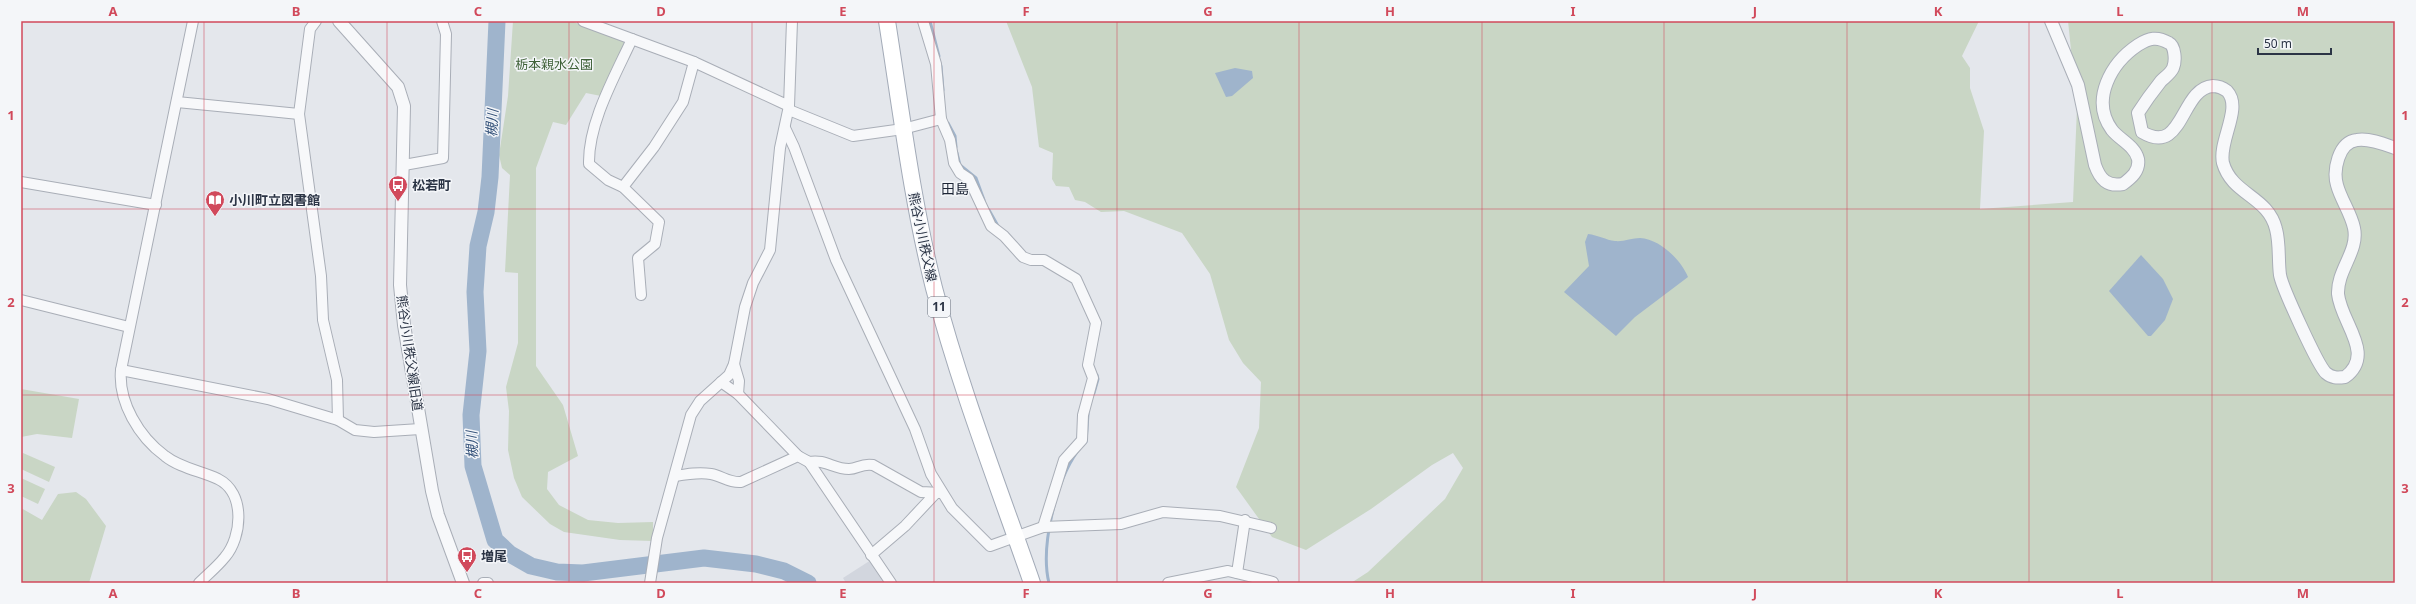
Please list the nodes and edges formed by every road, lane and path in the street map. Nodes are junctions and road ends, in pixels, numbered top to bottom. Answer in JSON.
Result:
{"nodes":[{"id":1,"x":193,"y":21,"type":"edge"},
{"id":2,"x":316,"y":21,"type":"edge"},
{"id":3,"x":339,"y":21,"type":"edge"},
{"id":4,"x":442,"y":21,"type":"edge"},
{"id":5,"x":582,"y":21,"type":"edge"},
{"id":6,"x":792,"y":21,"type":"edge"},
{"id":7,"x":887,"y":21,"type":"edge"},
{"id":8,"x":923,"y":21,"type":"edge"},
{"id":9,"x":2051,"y":21,"type":"edge"},
{"id":10,"x":632,"y":39,"type":"junction"},
{"id":11,"x":694,"y":62,"type":"junction"},
{"id":12,"x":177,"y":102,"type":"junction"},
{"id":13,"x":789,"y":108,"type":"junction"},
{"id":14,"x":299,"y":114,"type":"junction"},
{"id":15,"x":941,"y":119,"type":"junction"},
{"id":16,"x":785,"y":128,"type":"junction"},
{"id":17,"x":903,"y":129,"type":"junction"},
{"id":18,"x":2395,"y":148,"type":"edge"},
{"id":19,"x":404,"y":165,"type":"junction"},
{"id":20,"x":21,"y":182,"type":"edge"},
{"id":21,"x":622,"y":187,"type":"junction"},
{"id":22,"x":156,"y":205,"type":"junction"},
{"id":23,"x":641,"y":295,"type":"dead end"},
{"id":24,"x":21,"y":300,"type":"edge"},
{"id":25,"x":129,"y":326,"type":"junction"},
{"id":26,"x":734,"y":364,"type":"junction"},
{"id":27,"x":121,"y":370,"type":"junction"},
{"id":28,"x":721,"y":382,"type":"junction"},
{"id":29,"x":738,"y":394,"type":"junction"},
{"id":30,"x":338,"y":420,"type":"junction"},
{"id":31,"x":420,"y":429,"type":"junction"},
{"id":32,"x":798,"y":456,"type":"junction"},
{"id":33,"x":808,"y":462,"type":"junction"},
{"id":34,"x":676,"y":476,"type":"junction"},
{"id":35,"x":938,"y":493,"type":"junction"},
{"id":36,"x":1245,"y":520,"type":"junction"},
{"id":37,"x":1042,"y":527,"type":"junction"},
{"id":38,"x":1271,"y":528,"type":"dead end"},
{"id":39,"x":1016,"y":536,"type":"junction"},
{"id":40,"x":870,"y":555,"type":"junction"},
{"id":41,"x":1237,"y":573,"type":"junction"},
{"id":42,"x":1273,"y":582,"type":"edge"},
{"id":43,"x":199,"y":583,"type":"edge"},
{"id":44,"x":463,"y":583,"type":"edge"},
{"id":45,"x":483,"y":583,"type":"edge"},
{"id":46,"x":488,"y":583,"type":"edge"},
{"id":47,"x":650,"y":583,"type":"edge"},
{"id":48,"x":891,"y":583,"type":"edge"},
{"id":49,"x":1032,"y":583,"type":"edge"},
{"id":50,"x":1168,"y":583,"type":"edge"}],
"edges":[{"from":1,"to":12,"type":"street"},
{"from":2,"to":14,"type":"street"},
{"from":3,"to":19,"type":"street","name":"熊谷小川秩父線旧道"},
{"from":4,"to":19,"type":"street"},
{"from":5,"to":10,"type":"street"},
{"from":6,"to":13,"type":"street"},
{"from":7,"to":17,"type":"main road","name":"熊谷小川秩父線","number":"11"},
{"from":8,"to":15,"type":"street"},
{"from":9,"to":18,"type":"street"},
{"from":10,"to":11,"type":"street"},
{"from":10,"to":21,"type":"street"},
{"from":11,"to":13,"type":"street"},
{"from":11,"to":21,"type":"street"},
{"from":12,"to":14,"type":"street"},
{"from":12,"to":22,"type":"street"},
{"from":13,"to":16,"type":"street"},
{"from":13,"to":17,"type":"street"},
{"from":14,"to":30,"type":"street"},
{"from":15,"to":17,"type":"street"},
{"from":15,"to":37,"type":"street"},
{"from":16,"to":26,"type":"street"},
{"from":16,"to":35,"type":"street"},
{"from":17,"to":39,"type":"main road","name":"熊谷小川秩父線","number":"11"},
{"from":19,"to":31,"type":"street","name":"熊谷小川秩父線旧道"},
{"from":20,"to":22,"type":"street"},
{"from":21,"to":23,"type":"street"},
{"from":22,"to":25,"type":"street"},
{"from":24,"to":25,"type":"street"},
{"from":25,"to":27,"type":"street"},
{"from":26,"to":28,"type":"street"},
{"from":26,"to":29,"type":"street"},
{"from":27,"to":30,"type":"street"},
{"from":27,"to":43,"type":"street"},
{"from":28,"to":29,"type":"street"},
{"from":28,"to":34,"type":"street"},
{"from":29,"to":32,"type":"street"},
{"from":30,"to":31,"type":"street"},
{"from":31,"to":44,"type":"street","name":"熊谷小川秩父線旧道"},
{"from":32,"to":33,"type":"street"},
{"from":32,"to":34,"type":"street"},
{"from":33,"to":35,"type":"street"},
{"from":33,"to":40,"type":"street"},
{"from":34,"to":47,"type":"street"},
{"from":35,"to":39,"type":"street"},
{"from":35,"to":40,"type":"street"},
{"from":36,"to":37,"type":"street"},
{"from":36,"to":38,"type":"street"},
{"from":36,"to":41,"type":"street"},
{"from":37,"to":39,"type":"street"},
{"from":39,"to":49,"type":"main road","name":"熊谷小川秩父線","number":"11"},
{"from":40,"to":48,"type":"street"},
{"from":41,"to":42,"type":"street"},
{"from":41,"to":50,"type":"street"},
{"from":45,"to":46,"type":"street"}]}
